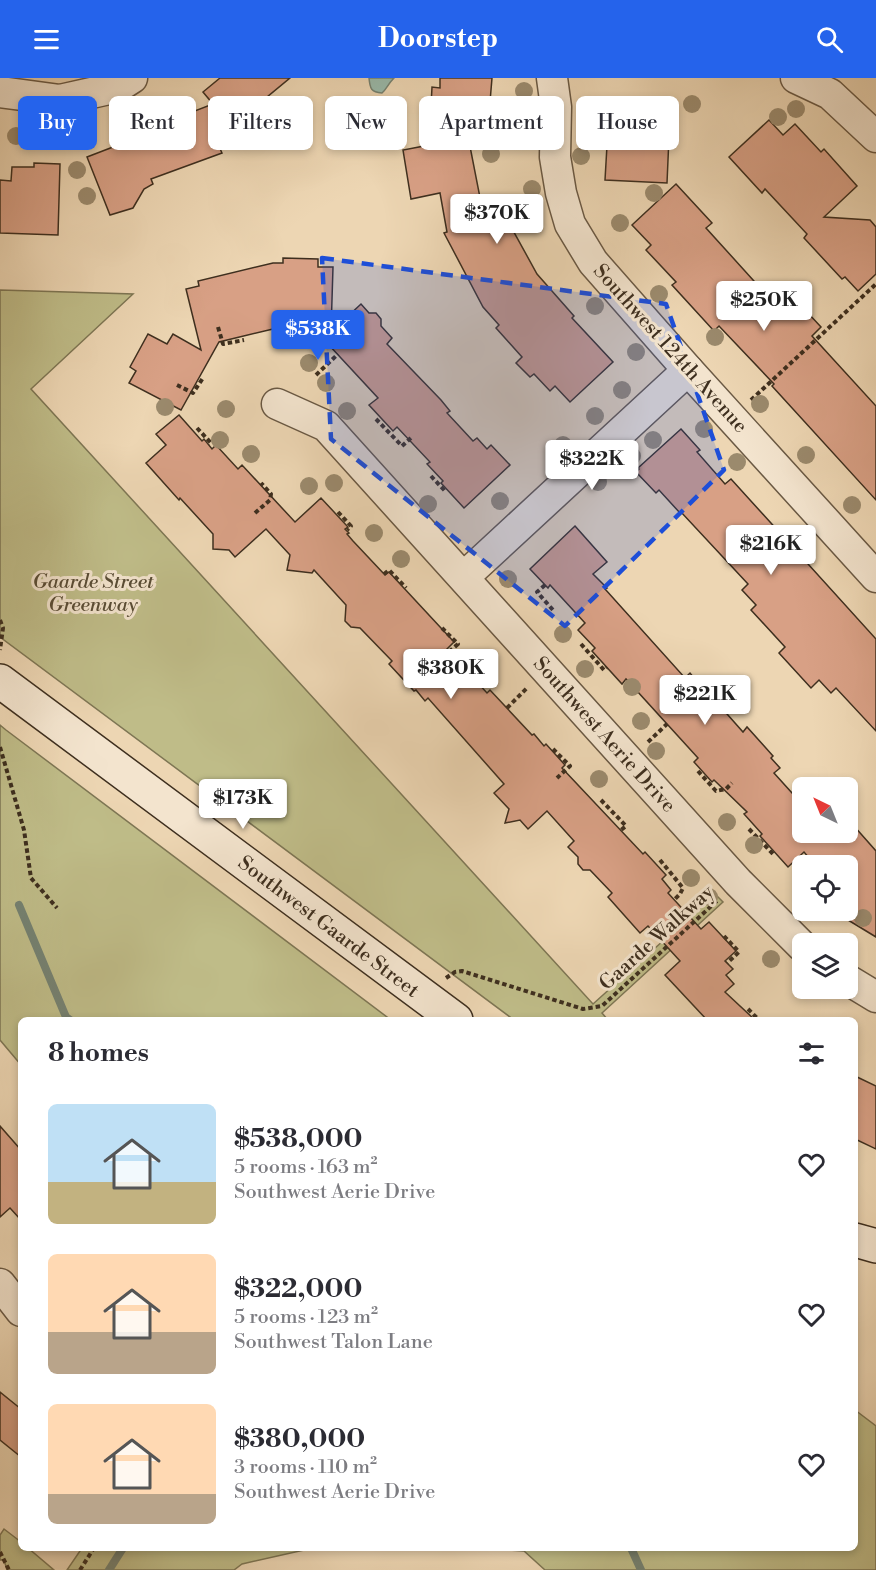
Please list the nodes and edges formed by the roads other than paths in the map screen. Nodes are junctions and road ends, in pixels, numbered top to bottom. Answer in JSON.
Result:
{"nodes":[{"id":1,"x":132,"y":78,"type":"edge"},
{"id":2,"x":796,"y":78,"type":"edge"},
{"id":3,"x":558,"y":79,"type":"edge"},
{"id":4,"x":0,"y":92,"type":"edge"},
{"id":5,"x":876,"y":137,"type":"edge"},
{"id":6,"x":688,"y":370,"type":"junction"},
{"id":7,"x":277,"y":404,"type":"dead end"},
{"id":8,"x":464,"y":577,"type":"junction"},
{"id":9,"x":876,"y":577,"type":"edge"},
{"id":10,"x":0,"y":681,"type":"edge"},
{"id":11,"x":792,"y":936,"type":"edge"},
{"id":12,"x":858,"y":986,"type":"edge"},
{"id":13,"x":876,"y":997,"type":"edge"},
{"id":14,"x":452,"y":1017,"type":"edge"},
{"id":15,"x":858,"y":1241,"type":"edge"},
{"id":16,"x":876,"y":1246,"type":"edge"},
{"id":17,"x":0,"y":1284,"type":"edge"},
{"id":18,"x":18,"y":1307,"type":"edge"}],
"edges":[{"from":1,"to":4,"type":"street"},
{"from":2,"to":5,"type":"street"},
{"from":3,"to":6,"type":"street","name":"Southwest 124th Avenue"},
{"from":6,"to":8,"type":"street"},
{"from":6,"to":9,"type":"street","name":"Southwest 124th Avenue"},
{"from":7,"to":8,"type":"street","name":"Southwest Aerie Drive"},
{"from":8,"to":11,"type":"street","name":"Southwest Aerie Drive"},
{"from":10,"to":14,"type":"main road","name":"Southwest Gaarde Street"},
{"from":12,"to":13,"type":"street"},
{"from":15,"to":16,"type":"main road"},
{"from":17,"to":18,"type":"street"}]}
